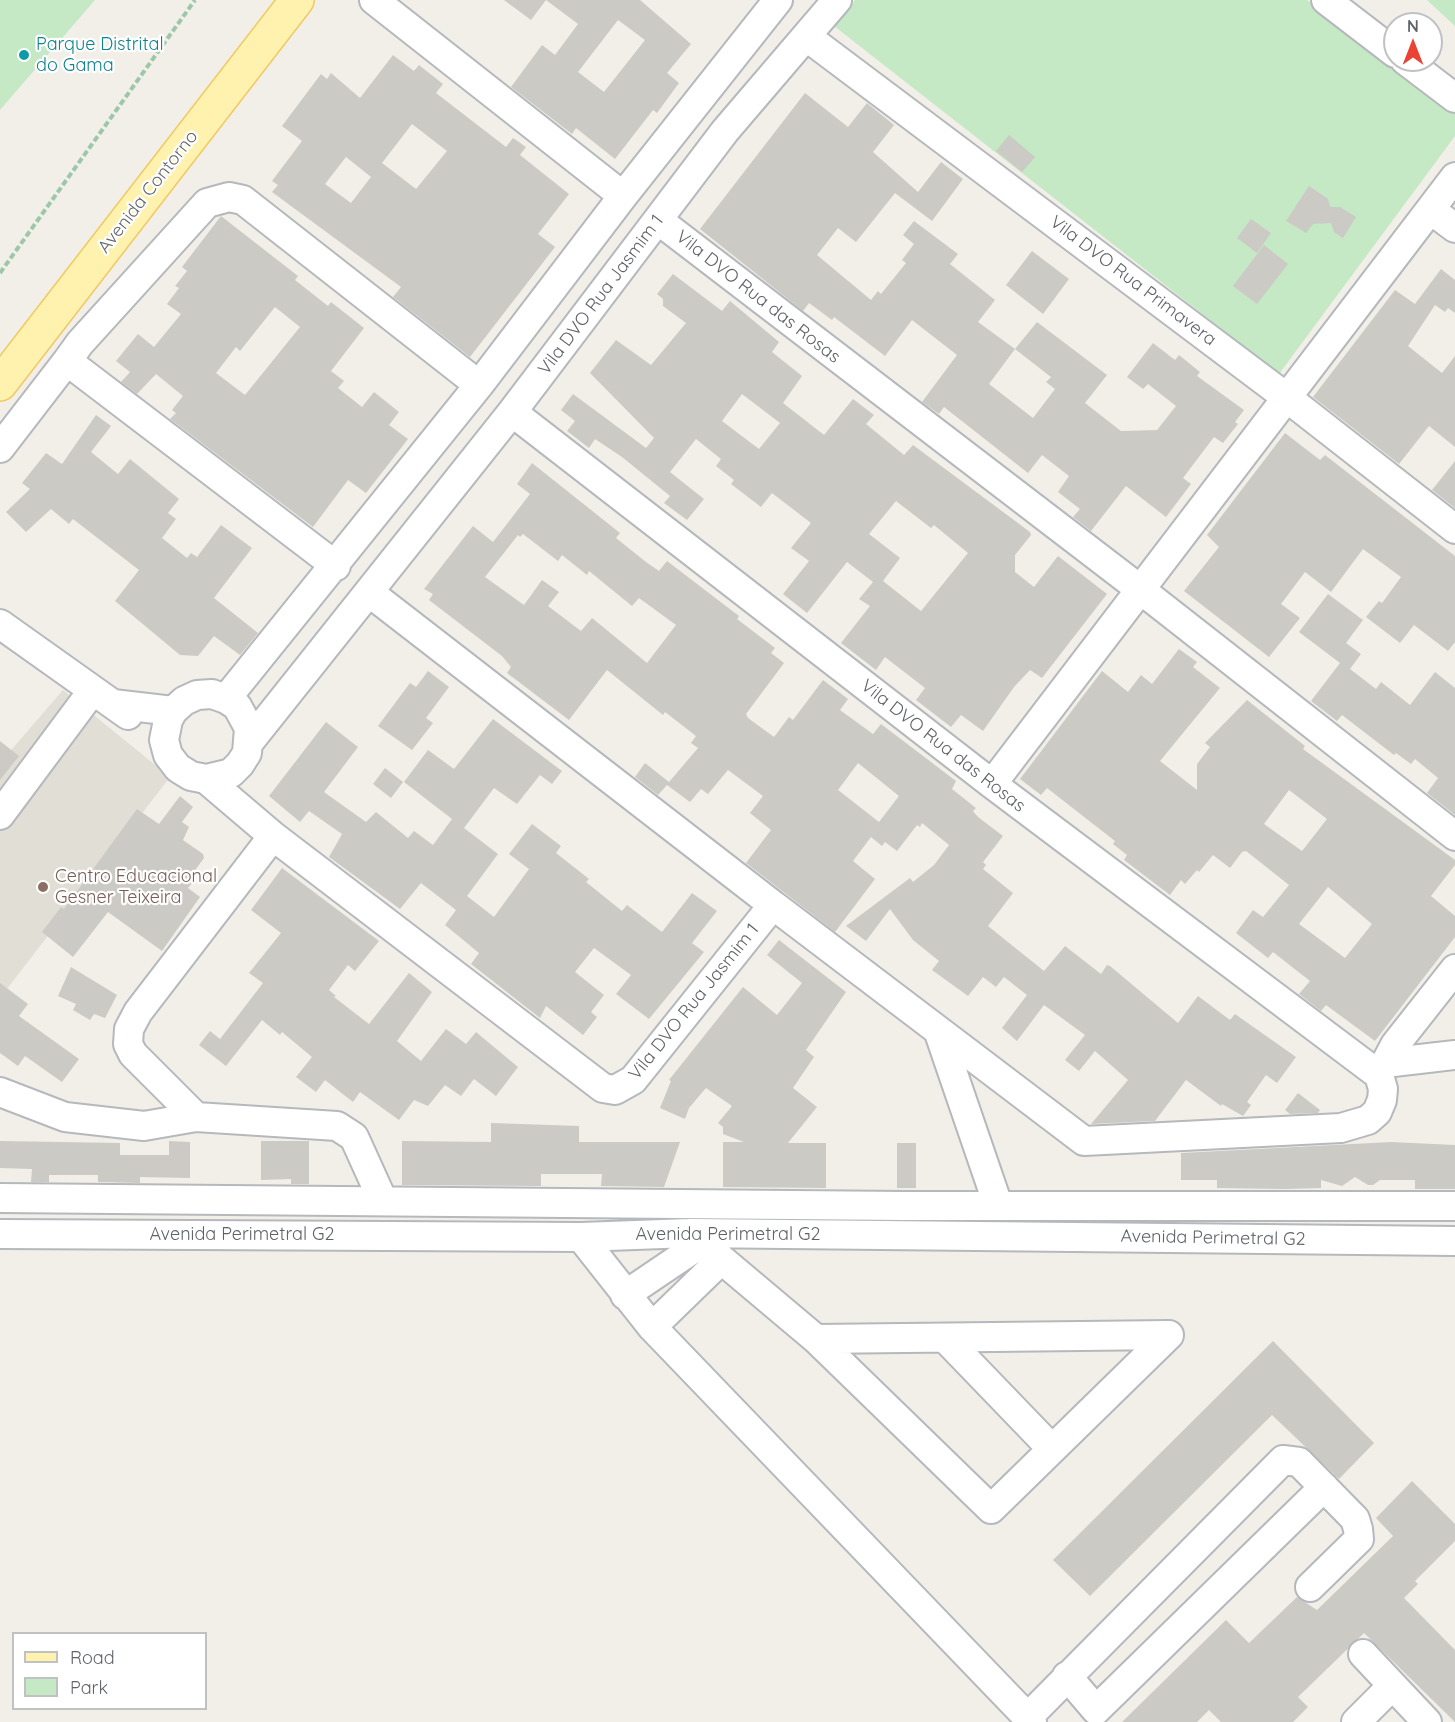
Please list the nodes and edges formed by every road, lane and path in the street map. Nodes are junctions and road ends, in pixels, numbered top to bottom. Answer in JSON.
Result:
{"nodes":[{"id":1,"x":195,"y":0,"type":"edge"},
{"id":2,"x":297,"y":0,"type":"edge"},
{"id":3,"x":374,"y":0,"type":"edge"},
{"id":4,"x":837,"y":0,"type":"edge"},
{"id":5,"x":1326,"y":0,"type":"edge"},
{"id":6,"x":773,"y":2,"type":"edge"},
{"id":7,"x":807,"y":37,"type":"junction"},
{"id":8,"x":1383,"y":44,"type":"edge"},
{"id":9,"x":1421,"y":72,"type":"edge"},
{"id":10,"x":1455,"y":98,"type":"edge"},
{"id":11,"x":696,"y":105,"type":"junction"},
{"id":12,"x":725,"y":131,"type":"junction"},
{"id":13,"x":1455,"y":177,"type":"edge"},
{"id":14,"x":623,"y":196,"type":"junction"},
{"id":15,"x":1431,"y":210,"type":"junction"},
{"id":16,"x":658,"y":220,"type":"junction"},
{"id":17,"x":1455,"y":228,"type":"edge"},
{"id":18,"x":0,"y":273,"type":"edge"},
{"id":19,"x":67,"y":361,"type":"junction"},
{"id":20,"x":0,"y":384,"type":"edge"},
{"id":21,"x":479,"y":385,"type":"junction"},
{"id":22,"x":1286,"y":397,"type":"junction"},
{"id":23,"x":512,"y":412,"type":"junction"},
{"id":24,"x":0,"y":448,"type":"edge"},
{"id":25,"x":1455,"y":529,"type":"edge"},
{"id":26,"x":336,"y":566,"type":"junction"},
{"id":27,"x":1141,"y":590,"type":"junction"},
{"id":28,"x":370,"y":593,"type":"junction"},
{"id":29,"x":0,"y":624,"type":"edge"},
{"id":30,"x":103,"y":697,"type":"junction"},
{"id":31,"x":226,"y":699,"type":"junction"},
{"id":32,"x":173,"y":711,"type":"junction"},
{"id":33,"x":164,"y":740,"type":"junction"},
{"id":34,"x":250,"y":741,"type":"junction"},
{"id":35,"x":206,"y":780,"type":"junction"},
{"id":36,"x":992,"y":784,"type":"junction"},
{"id":37,"x":0,"y":815,"type":"edge"},
{"id":38,"x":273,"y":836,"type":"junction"},
{"id":39,"x":1455,"y":837,"type":"edge"},
{"id":40,"x":772,"y":905,"type":"junction"},
{"id":41,"x":1455,"y":969,"type":"edge"},
{"id":42,"x":938,"y":1030,"type":"junction"},
{"id":43,"x":1455,"y":1055,"type":"edge"},
{"id":44,"x":1382,"y":1069,"type":"junction"},
{"id":45,"x":0,"y":1092,"type":"edge"},
{"id":46,"x":196,"y":1117,"type":"junction"},
{"id":47,"x":0,"y":1198,"type":"edge"},
{"id":48,"x":383,"y":1201,"type":"junction"},
{"id":49,"x":998,"y":1205,"type":"junction"},
{"id":50,"x":1455,"y":1206,"type":"edge"},
{"id":51,"x":905,"y":1222,"type":"junction"},
{"id":52,"x":0,"y":1226,"type":"edge"},
{"id":53,"x":1455,"y":1227,"type":"edge"},
{"id":54,"x":0,"y":1234,"type":"edge"},
{"id":55,"x":581,"y":1237,"type":"junction"},
{"id":56,"x":1455,"y":1241,"type":"edge"},
{"id":57,"x":704,"y":1245,"type":"junction"},
{"id":58,"x":625,"y":1295,"type":"junction"},
{"id":59,"x":652,"y":1327,"type":"junction"},
{"id":60,"x":945,"y":1338,"type":"junction"},
{"id":61,"x":816,"y":1339,"type":"junction"},
{"id":62,"x":1052,"y":1449,"type":"junction"},
{"id":63,"x":1324,"y":1487,"type":"junction"},
{"id":64,"x":1310,"y":1587,"type":"dead end"},
{"id":65,"x":1363,"y":1654,"type":"dead end"},
{"id":66,"x":1067,"y":1676,"type":"junction"},
{"id":67,"x":1392,"y":1686,"type":"junction"},
{"id":68,"x":1030,"y":1720,"type":"edge"},
{"id":69,"x":1356,"y":1722,"type":"edge"},
{"id":70,"x":1427,"y":1722,"type":"edge"}],
"edges":[{"from":1,"to":18,"type":"path"},
{"from":2,"to":20,"type":"main road","name":"Avenida Contorno"},
{"from":3,"to":14,"type":"street"},
{"from":4,"to":7,"type":"street","name":"Vila DVO Rua Jasmim 1"},
{"from":5,"to":8,"type":"street"},
{"from":6,"to":11,"type":"street"},
{"from":7,"to":12,"type":"street","name":"Vila DVO Rua Jasmim 1"},
{"from":7,"to":22,"type":"street","name":"Vila DVO Rua Primavera"},
{"from":9,"to":10,"type":"street"},
{"from":11,"to":12,"type":"street"},
{"from":11,"to":14,"type":"street"},
{"from":12,"to":16,"type":"street","name":"Vila DVO Rua Jasmim 1"},
{"from":13,"to":15,"type":"street"},
{"from":14,"to":21,"type":"street"},
{"from":15,"to":17,"type":"street"},
{"from":15,"to":22,"type":"street"},
{"from":16,"to":23,"type":"street","name":"Vila DVO Rua Jasmim 1"},
{"from":16,"to":27,"type":"street","name":"Vila DVO Rua das Rosas"},
{"from":19,"to":21,"type":"street"},
{"from":19,"to":24,"type":"street"},
{"from":19,"to":26,"type":"street"},
{"from":21,"to":26,"type":"street"},
{"from":22,"to":25,"type":"street","name":"Vila DVO Rua Primavera"},
{"from":22,"to":27,"type":"street"},
{"from":23,"to":28,"type":"street","name":"Vila DVO Rua Jasmim 1"},
{"from":23,"to":36,"type":"street","name":"Vila DVO Rua das Rosas"},
{"from":26,"to":31,"type":"street"},
{"from":27,"to":36,"type":"street"},
{"from":27,"to":39,"type":"street","name":"Vila DVO Rua das Rosas"},
{"from":28,"to":34,"type":"street","name":"Vila DVO Rua Jasmim 1"},
{"from":28,"to":40,"type":"street"},
{"from":29,"to":30,"type":"street"},
{"from":30,"to":32,"type":"street"},
{"from":30,"to":33,"type":"street"},
{"from":30,"to":37,"type":"street"},
{"from":31,"to":32,"type":"street"},
{"from":31,"to":34,"type":"street"},
{"from":32,"to":33,"type":"street"},
{"from":33,"to":35,"type":"street"},
{"from":34,"to":35,"type":"street"},
{"from":35,"to":38,"type":"street","name":"Vila DVO Rua Jasmim 1"},
{"from":36,"to":44,"type":"street","name":"Vila DVO Rua das Rosas"},
{"from":38,"to":40,"type":"street","name":"Vila DVO Rua Jasmim 1"},
{"from":38,"to":46,"type":"street"},
{"from":40,"to":42,"type":"street"},
{"from":41,"to":44,"type":"street"},
{"from":42,"to":44,"type":"street"},
{"from":42,"to":49,"type":"street"},
{"from":43,"to":44,"type":"street"},
{"from":45,"to":46,"type":"street"},
{"from":46,"to":48,"type":"street"},
{"from":47,"to":48,"type":"street","name":"Avenida Perimetral G2"},
{"from":48,"to":51,"type":"street","name":"Avenida Perimetral G2"},
{"from":49,"to":50,"type":"street","name":"Avenida Perimetral G2"},
{"from":49,"to":51,"type":"street","name":"Avenida Perimetral G2"},
{"from":51,"to":52,"type":"street"},
{"from":51,"to":53,"type":"street"},
{"from":51,"to":56,"type":"street","name":"Avenida Perimetral G2"},
{"from":51,"to":57,"type":"street","name":"Avenida Perimetral G2"},
{"from":54,"to":55,"type":"street","name":"Avenida Perimetral G2"},
{"from":55,"to":57,"type":"street","name":"Avenida Perimetral G2"},
{"from":55,"to":58,"type":"street"},
{"from":57,"to":58,"type":"street"},
{"from":57,"to":59,"type":"street"},
{"from":57,"to":61,"type":"street"},
{"from":58,"to":59,"type":"street"},
{"from":59,"to":68,"type":"street"},
{"from":60,"to":61,"type":"street"},
{"from":60,"to":62,"type":"street"},
{"from":60,"to":62,"type":"street"},
{"from":61,"to":62,"type":"street"},
{"from":63,"to":64,"type":"street"},
{"from":63,"to":66,"type":"street"},
{"from":63,"to":66,"type":"street"},
{"from":65,"to":67,"type":"street"},
{"from":66,"to":68,"type":"street"},
{"from":67,"to":69,"type":"street"},
{"from":67,"to":70,"type":"street"}]}
